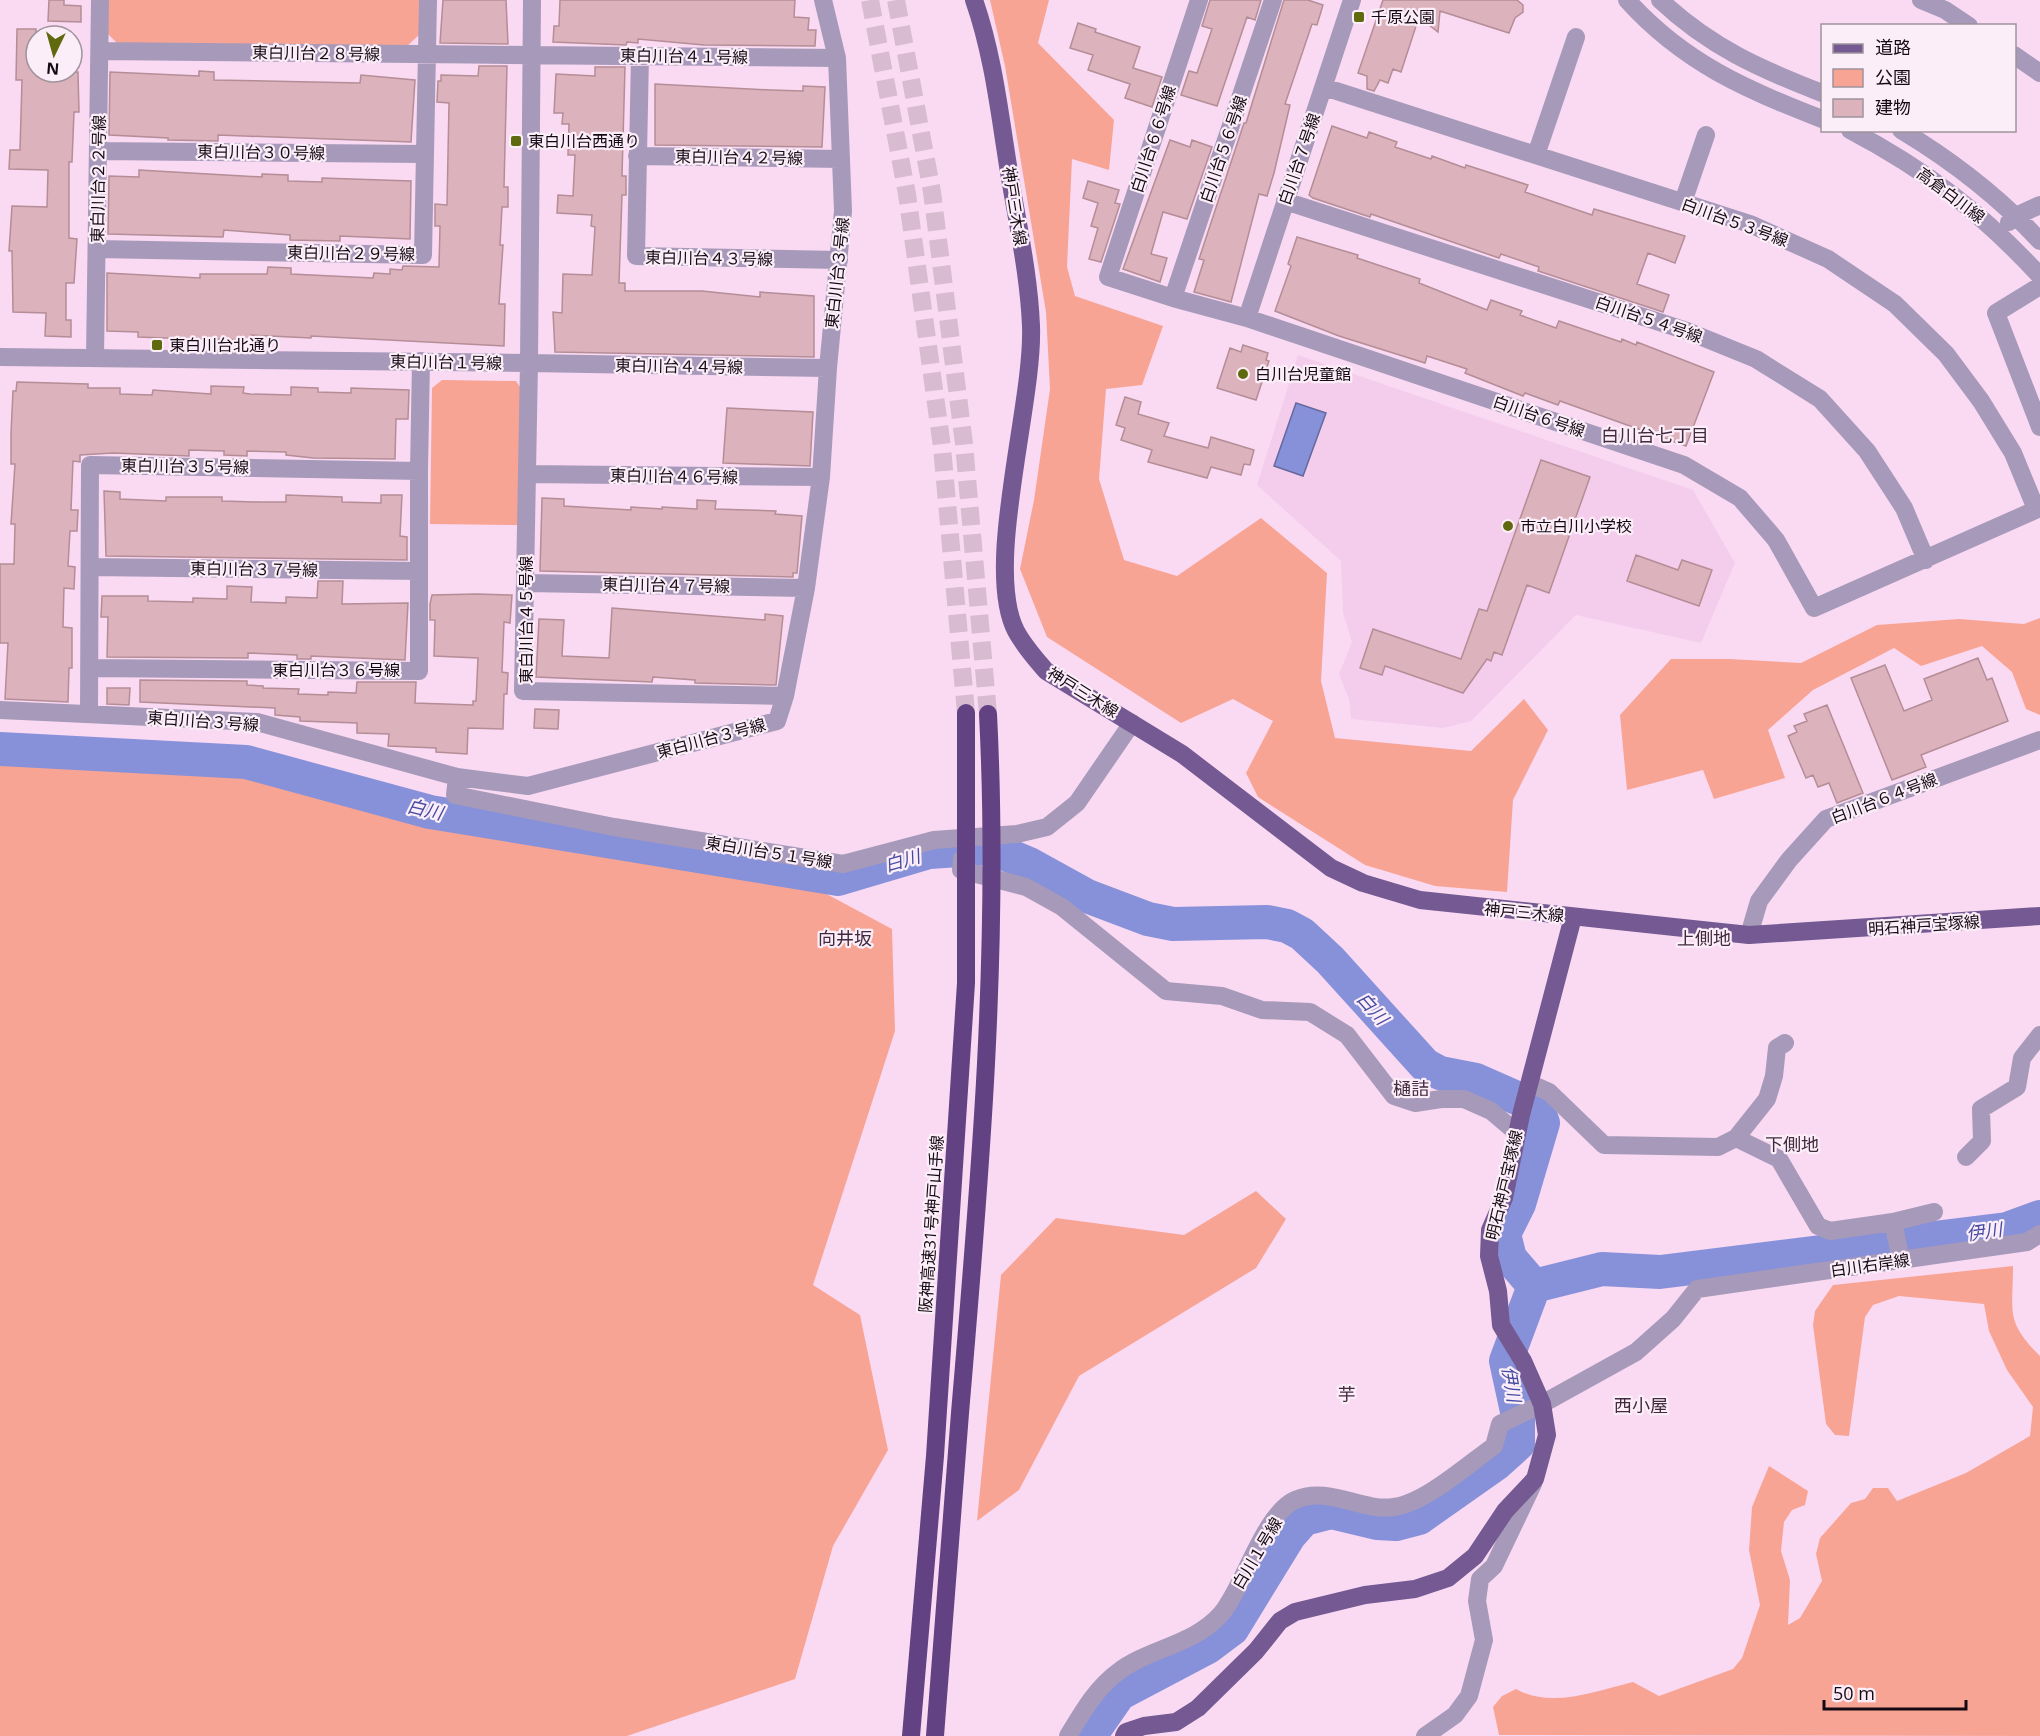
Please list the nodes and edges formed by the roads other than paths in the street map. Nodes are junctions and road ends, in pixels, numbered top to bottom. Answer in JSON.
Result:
{"nodes":[{"id":1,"x":100,"y":0,"type":"edge"},
{"id":2,"x":428,"y":0,"type":"edge"},
{"id":3,"x":532,"y":0,"type":"edge"},
{"id":4,"x":823,"y":0,"type":"edge"},
{"id":5,"x":974,"y":0,"type":"edge"},
{"id":6,"x":1199,"y":0,"type":"edge"},
{"id":7,"x":1274,"y":0,"type":"edge"},
{"id":8,"x":1352,"y":0,"type":"edge"},
{"id":9,"x":1627,"y":0,"type":"edge"},
{"id":10,"x":1660,"y":0,"type":"edge"},
{"id":11,"x":1921,"y":0,"type":"edge"},
{"id":12,"x":1966,"y":24,"type":"edge"},
{"id":13,"x":1576,"y":37,"type":"dead end"},
{"id":14,"x":100,"y":51,"type":"junction"},
{"id":15,"x":532,"y":53,"type":"junction"},
{"id":16,"x":427,"y":55,"type":"junction"},
{"id":17,"x":640,"y":55,"type":"junction"},
{"id":18,"x":2016,"y":55,"type":"edge"},
{"id":19,"x":837,"y":58,"type":"junction"},
{"id":20,"x":2040,"y":73,"type":"edge"},
{"id":21,"x":1324,"y":87,"type":"junction"},
{"id":22,"x":1821,"y":93,"type":"edge"},
{"id":23,"x":1821,"y":119,"type":"edge"},
{"id":24,"x":1853,"y":132,"type":"edge"},
{"id":25,"x":1903,"y":132,"type":"edge"},
{"id":26,"x":1706,"y":135,"type":"dead end"},
{"id":27,"x":98,"y":151,"type":"junction"},
{"id":28,"x":424,"y":154,"type":"junction"},
{"id":29,"x":1536,"y":155,"type":"junction"},
{"id":30,"x":637,"y":156,"type":"junction"},
{"id":31,"x":842,"y":159,"type":"junction"},
{"id":32,"x":1285,"y":201,"type":"junction"},
{"id":33,"x":1683,"y":202,"type":"junction"},
{"id":34,"x":2040,"y":205,"type":"edge"},
{"id":35,"x":2016,"y":216,"type":"junction"},
{"id":36,"x":1999,"y":232,"type":"junction"},
{"id":37,"x":2040,"y":241,"type":"edge"},
{"id":38,"x":97,"y":249,"type":"junction"},
{"id":39,"x":839,"y":260,"type":"junction"},
{"id":40,"x":2040,"y":276,"type":"edge"},
{"id":41,"x":1108,"y":277,"type":"joint"},
{"id":42,"x":2040,"y":286,"type":"edge"},
{"id":43,"x":1173,"y":298,"type":"junction"},
{"id":44,"x":1248,"y":318,"type":"junction"},
{"id":45,"x":0,"y":357,"type":"edge"},
{"id":46,"x":95,"y":358,"type":"junction"},
{"id":47,"x":421,"y":361,"type":"junction"},
{"id":48,"x":529,"y":363,"type":"junction"},
{"id":49,"x":828,"y":368,"type":"junction"},
{"id":50,"x":2040,"y":427,"type":"edge"},
{"id":51,"x":419,"y":471,"type":"junction"},
{"id":52,"x":527,"y":474,"type":"junction"},
{"id":53,"x":821,"y":477,"type":"junction"},
{"id":54,"x":2038,"y":508,"type":"edge"},
{"id":55,"x":1926,"y":560,"type":"junction"},
{"id":56,"x":90,"y":567,"type":"junction"},
{"id":57,"x":419,"y":571,"type":"junction"},
{"id":58,"x":525,"y":582,"type":"junction"},
{"id":59,"x":806,"y":588,"type":"junction"},
{"id":60,"x":90,"y":668,"type":"junction"},
{"id":61,"x":785,"y":696,"type":"junction"},
{"id":62,"x":0,"y":710,"type":"edge"},
{"id":63,"x":966,"y":713,"type":"tunnel mouth"},
{"id":64,"x":89,"y":714,"type":"junction"},
{"id":65,"x":988,"y":714,"type":"tunnel mouth"},
{"id":66,"x":1132,"y":723,"type":"junction"},
{"id":67,"x":2040,"y":740,"type":"edge"},
{"id":68,"x":457,"y":777,"type":"junction"},
{"id":69,"x":962,"y":838,"type":"junction"},
{"id":70,"x":2040,"y":916,"type":"edge"},
{"id":71,"x":1573,"y":917,"type":"junction"},
{"id":72,"x":1749,"y":935,"type":"junction"},
{"id":73,"x":2040,"y":1035,"type":"edge"},
{"id":74,"x":1785,"y":1043,"type":"dead end"},
{"id":75,"x":1531,"y":1084,"type":"junction"},
{"id":76,"x":1519,"y":1124,"type":"junction"},
{"id":77,"x":1736,"y":1138,"type":"junction"},
{"id":78,"x":1966,"y":1157,"type":"dead end"},
{"id":79,"x":1934,"y":1212,"type":"dead end"},
{"id":80,"x":1893,"y":1222,"type":"junction"},
{"id":81,"x":2040,"y":1234,"type":"edge"},
{"id":82,"x":1901,"y":1260,"type":"junction"},
{"id":83,"x":1542,"y":1404,"type":"junction"},
{"id":84,"x":1535,"y":1479,"type":"junction"},
{"id":85,"x":911,"y":1736,"type":"edge"},
{"id":86,"x":935,"y":1736,"type":"edge"},
{"id":87,"x":1068,"y":1736,"type":"edge"},
{"id":88,"x":1124,"y":1736,"type":"edge"},
{"id":89,"x":1425,"y":1736,"type":"edge"}],
"edges":[{"from":1,"to":14,"type":"street","name":"東白川台２２号線"},
{"from":2,"to":16,"type":"street","name":"東白川台２９号線"},
{"from":3,"to":15,"type":"street"},
{"from":4,"to":19,"type":"street","name":"東白川台３号線"},
{"from":5,"to":66,"type":"main road","name":"神戸三木線"},
{"from":6,"to":41,"type":"street","name":"白川台６６号線"},
{"from":7,"to":43,"type":"street","name":"白川台５６号線"},
{"from":8,"to":21,"type":"street","name":"白川台７号線"},
{"from":9,"to":23,"type":"street"},
{"from":10,"to":22,"type":"street"},
{"from":11,"to":12,"type":"street"},
{"from":13,"to":29,"type":"street"},
{"from":14,"to":16,"type":"street","name":"東白川台２８号線"},
{"from":14,"to":27,"type":"street","name":"東白川台２２号線"},
{"from":15,"to":16,"type":"street","name":"東白川台２８号線"},
{"from":15,"to":17,"type":"street","name":"東白川台４１号線"},
{"from":15,"to":48,"type":"street"},
{"from":16,"to":28,"type":"street","name":"東白川台２９号線"},
{"from":17,"to":19,"type":"street","name":"東白川台４１号線"},
{"from":17,"to":30,"type":"street","name":"東白川台４３号線"},
{"from":18,"to":20,"type":"street"},
{"from":19,"to":31,"type":"street","name":"東白川台３号線"},
{"from":21,"to":29,"type":"street","name":"白川台５３号線"},
{"from":21,"to":32,"type":"street","name":"白川台７号線"},
{"from":24,"to":36,"type":"street","name":"高倉白川線"},
{"from":25,"to":35,"type":"street","name":"高倉白川線"},
{"from":26,"to":33,"type":"street"},
{"from":27,"to":28,"type":"street","name":"東白川台３０号線"},
{"from":27,"to":38,"type":"street","name":"東白川台２２号線"},
{"from":28,"to":38,"type":"street","name":"東白川台２９号線"},
{"from":29,"to":33,"type":"street","name":"白川台５３号線"},
{"from":30,"to":31,"type":"street","name":"東白川台４２号線"},
{"from":30,"to":39,"type":"street","name":"東白川台４３号線"},
{"from":31,"to":39,"type":"street","name":"東白川台３号線"},
{"from":32,"to":44,"type":"street","name":"白川台７号線"},
{"from":32,"to":55,"type":"street","name":"白川台５４号線"},
{"from":33,"to":54,"type":"street","name":"白川台５３号線"},
{"from":34,"to":35,"type":"street"},
{"from":35,"to":36,"type":"street"},
{"from":35,"to":37,"type":"street","name":"高倉白川線"},
{"from":36,"to":40,"type":"street","name":"高倉白川線"},
{"from":38,"to":46,"type":"street","name":"東白川台２２号線"},
{"from":39,"to":49,"type":"street","name":"東白川台３号線"},
{"from":41,"to":43,"type":"street","name":"白川台６号線"},
{"from":42,"to":50,"type":"street"},
{"from":43,"to":44,"type":"street","name":"白川台６号線"},
{"from":44,"to":55,"type":"street","name":"白川台６号線"},
{"from":45,"to":46,"type":"street","name":"東白川台１号線"},
{"from":46,"to":47,"type":"street","name":"東白川台１号線"},
{"from":47,"to":48,"type":"street","name":"東白川台１号線"},
{"from":47,"to":51,"type":"street"},
{"from":48,"to":49,"type":"street","name":"東白川台４４号線"},
{"from":48,"to":52,"type":"street","name":"東白川台４５号線"},
{"from":49,"to":53,"type":"street","name":"東白川台３号線"},
{"from":51,"to":56,"type":"street","name":"東白川台３５号線"},
{"from":51,"to":57,"type":"street","name":"東白川台３６号線"},
{"from":52,"to":53,"type":"street","name":"東白川台４６号線"},
{"from":52,"to":58,"type":"street","name":"東白川台４５号線"},
{"from":53,"to":59,"type":"street","name":"東白川台３号線"},
{"from":54,"to":55,"type":"street","name":"白川台６号線"},
{"from":56,"to":57,"type":"street","name":"東白川台３７号線"},
{"from":56,"to":60,"type":"street","name":"東白川台３５号線"},
{"from":57,"to":60,"type":"street","name":"東白川台３６号線"},
{"from":58,"to":59,"type":"street","name":"東白川台４７号線"},
{"from":58,"to":61,"type":"street","name":"東白川台４５号線"},
{"from":59,"to":61,"type":"street","name":"東白川台３号線"},
{"from":60,"to":64,"type":"street","name":"東白川台３５号線"},
{"from":61,"to":68,"type":"street","name":"東白川台３号線"},
{"from":62,"to":64,"type":"street","name":"東白川台３号線"},
{"from":63,"to":85,"type":"highway","name":"阪神高速31号神戸山手線"},
{"from":64,"to":68,"type":"street","name":"東白川台３号線"},
{"from":65,"to":86,"type":"highway"},
{"from":66,"to":69,"type":"street"},
{"from":66,"to":71,"type":"main road","name":"神戸三木線"},
{"from":67,"to":72,"type":"street","name":"白川台６４号線"},
{"from":68,"to":69,"type":"street","name":"東白川台５１号線"},
{"from":69,"to":76,"type":"street"},
{"from":70,"to":72,"type":"main road","name":"明石神戸宝塚線"},
{"from":71,"to":72,"type":"main road","name":"明石神戸宝塚線"},
{"from":71,"to":75,"type":"main road","name":"明石神戸宝塚線"},
{"from":73,"to":78,"type":"street"},
{"from":74,"to":77,"type":"street"},
{"from":75,"to":76,"type":"main road","name":"明石神戸宝塚線"},
{"from":75,"to":77,"type":"street"},
{"from":76,"to":83,"type":"main road","name":"明石神戸宝塚線"},
{"from":77,"to":80,"type":"street"},
{"from":79,"to":80,"type":"street"},
{"from":80,"to":82,"type":"street"},
{"from":81,"to":82,"type":"street","name":"白川右岸線"},
{"from":82,"to":83,"type":"street","name":"白川右岸線"},
{"from":83,"to":84,"type":"main road","name":"明石神戸宝塚線"},
{"from":83,"to":87,"type":"street","name":"白川１号線"},
{"from":84,"to":88,"type":"main road","name":"明石神戸宝塚線"},
{"from":84,"to":89,"type":"street"}]}
